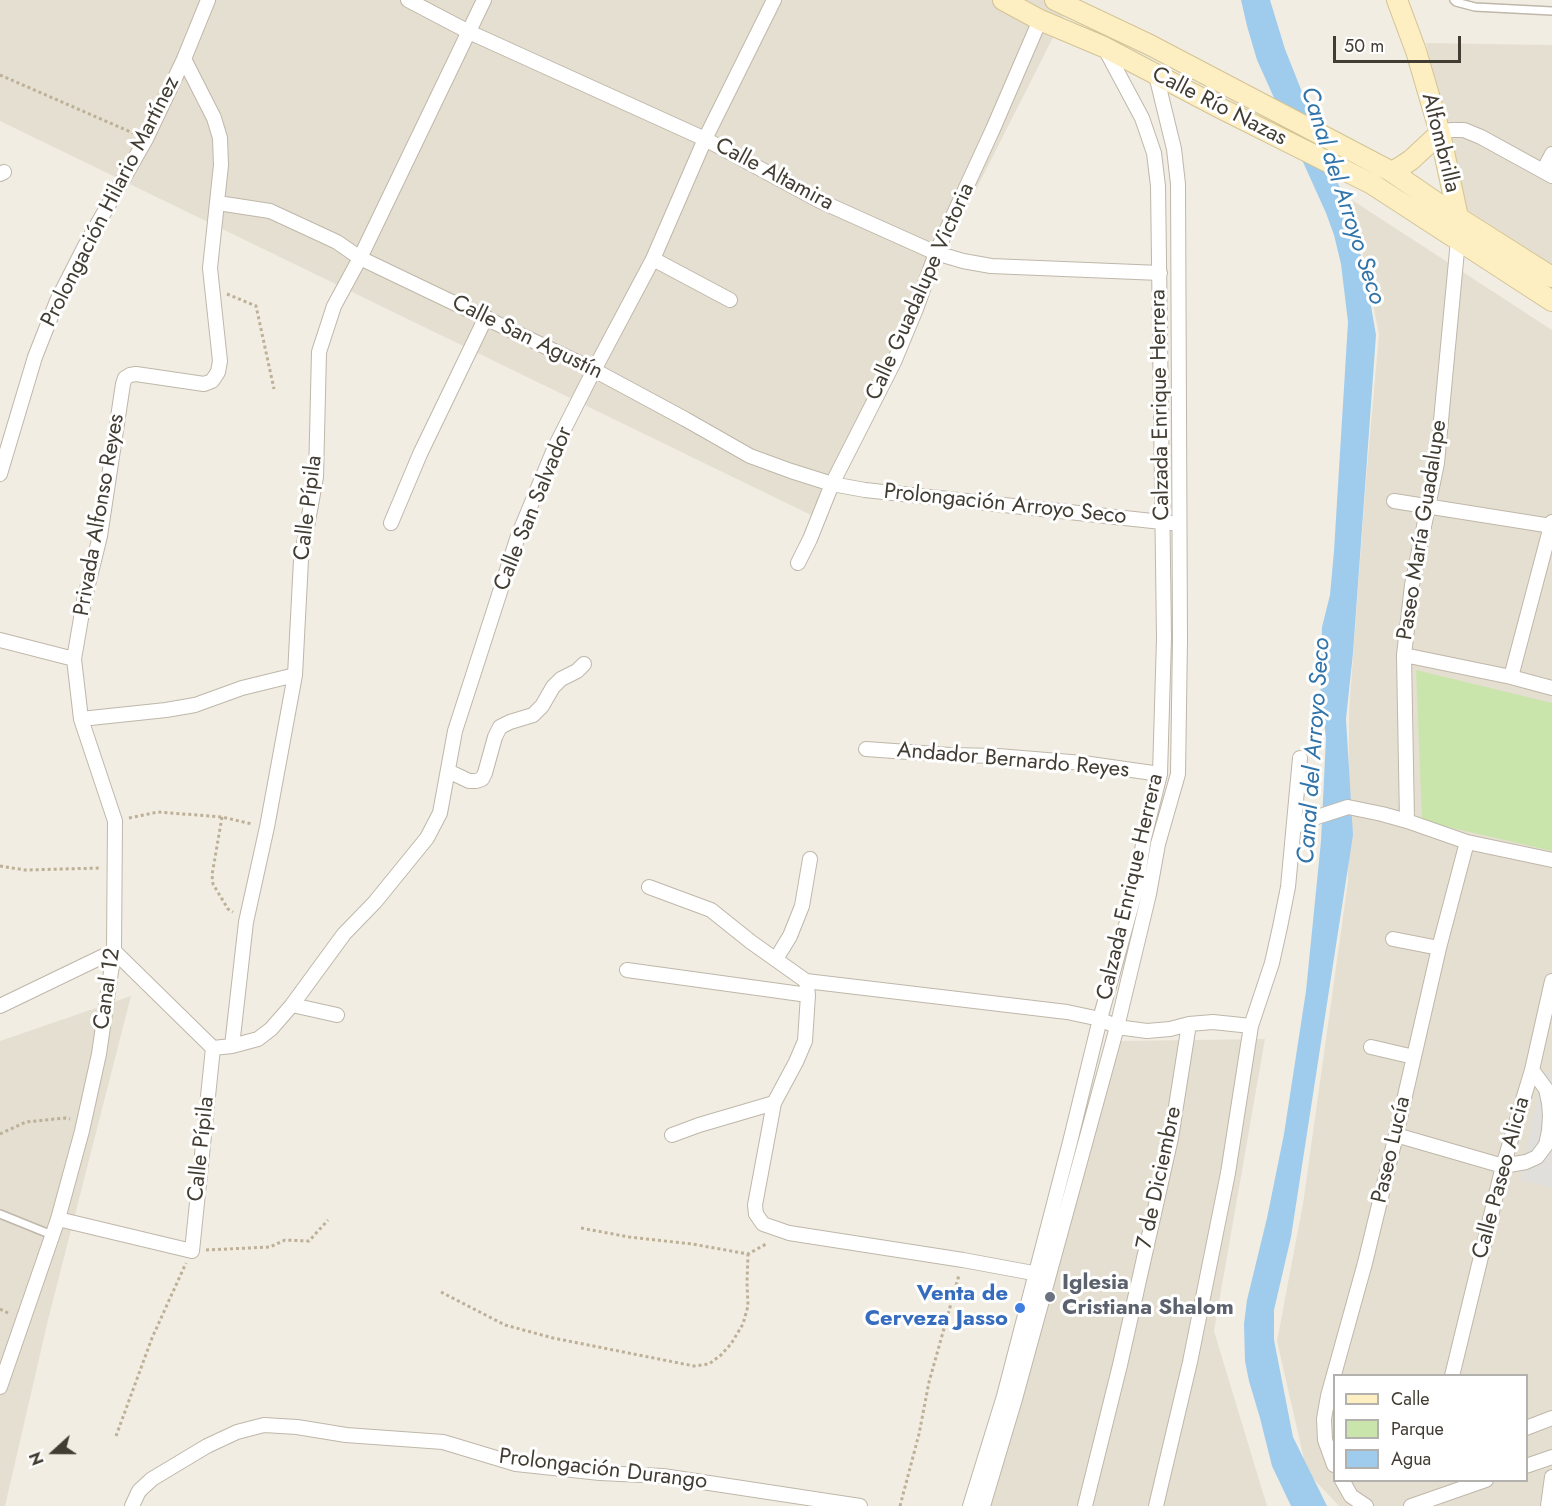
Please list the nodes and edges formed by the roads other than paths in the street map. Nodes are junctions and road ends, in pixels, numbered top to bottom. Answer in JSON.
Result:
{"nodes":[{"id":1,"x":208,"y":0,"type":"edge"},
{"id":2,"x":408,"y":0,"type":"edge"},
{"id":3,"x":484,"y":0,"type":"edge"},
{"id":4,"x":774,"y":0,"type":"edge"},
{"id":5,"x":1003,"y":0,"type":"edge"},
{"id":6,"x":1055,"y":0,"type":"edge"},
{"id":7,"x":1397,"y":0,"type":"edge"},
{"id":8,"x":1454,"y":0,"type":"edge"},
{"id":9,"x":1552,"y":11,"type":"edge"},
{"id":10,"x":1040,"y":20,"type":"junction"},
{"id":11,"x":469,"y":32,"type":"junction"},
{"id":12,"x":1104,"y":47,"type":"junction"},
{"id":13,"x":184,"y":59,"type":"junction"},
{"id":14,"x":1156,"y":75,"type":"junction"},
{"id":15,"x":1440,"y":133,"type":"junction"},
{"id":16,"x":705,"y":139,"type":"junction"},
{"id":17,"x":1552,"y":154,"type":"edge"},
{"id":18,"x":1384,"y":167,"type":"junction"},
{"id":19,"x":1548,"y":173,"type":"edge"},
{"id":20,"x":218,"y":202,"type":"junction"},
{"id":21,"x":1459,"y":218,"type":"junction"},
{"id":22,"x":1458,"y":240,"type":"junction"},
{"id":23,"x":936,"y":253,"type":"junction"},
{"id":24,"x":360,"y":258,"type":"junction"},
{"id":25,"x":653,"y":259,"type":"junction"},
{"id":26,"x":1160,"y":273,"type":"junction"},
{"id":27,"x":1552,"y":277,"type":"edge"},
{"id":28,"x":730,"y":300,"type":"dead end"},
{"id":29,"x":1552,"y":302,"type":"edge"},
{"id":30,"x":486,"y":317,"type":"junction"},
{"id":31,"x":594,"y":370,"type":"junction"},
{"id":32,"x":0,"y":474,"type":"edge"},
{"id":33,"x":832,"y":484,"type":"junction"},
{"id":34,"x":1394,"y":501,"type":"dead end"},
{"id":35,"x":1429,"y":507,"type":"junction"},
{"id":36,"x":1162,"y":522,"type":"junction"},
{"id":37,"x":1179,"y":523,"type":"junction"},
{"id":38,"x":391,"y":524,"type":"dead end"},
{"id":39,"x":1552,"y":525,"type":"edge"},
{"id":40,"x":798,"y":563,"type":"dead end"},
{"id":41,"x":0,"y":640,"type":"edge"},
{"id":42,"x":1404,"y":655,"type":"junction"},
{"id":43,"x":74,"y":659,"type":"junction"},
{"id":44,"x":584,"y":664,"type":"dead end"},
{"id":45,"x":296,"y":675,"type":"junction"},
{"id":46,"x":1511,"y":677,"type":"junction"},
{"id":47,"x":1552,"y":688,"type":"edge"},
{"id":48,"x":81,"y":719,"type":"junction"},
{"id":49,"x":866,"y":749,"type":"dead end"},
{"id":50,"x":1300,"y":758,"type":"dead end"},
{"id":51,"x":448,"y":771,"type":"junction"},
{"id":52,"x":1160,"y":774,"type":"junction"},
{"id":53,"x":1407,"y":821,"type":"junction"},
{"id":54,"x":1294,"y":827,"type":"junction"},
{"id":55,"x":1467,"y":842,"type":"junction"},
{"id":56,"x":810,"y":859,"type":"dead end"},
{"id":57,"x":1552,"y":860,"type":"edge"},
{"id":58,"x":649,"y":887,"type":"dead end"},
{"id":59,"x":1393,"y":939,"type":"dead end"},
{"id":60,"x":1439,"y":948,"type":"junction"},
{"id":61,"x":114,"y":951,"type":"junction"},
{"id":62,"x":776,"y":959,"type":"junction"},
{"id":63,"x":627,"y":970,"type":"dead end"},
{"id":64,"x":806,"y":981,"type":"junction"},
{"id":65,"x":1552,"y":981,"type":"edge"},
{"id":66,"x":808,"y":995,"type":"junction"},
{"id":67,"x":292,"y":1005,"type":"junction"},
{"id":68,"x":0,"y":1006,"type":"edge"},
{"id":69,"x":337,"y":1015,"type":"dead end"},
{"id":70,"x":1100,"y":1019,"type":"junction"},
{"id":71,"x":1189,"y":1024,"type":"junction"},
{"id":72,"x":1251,"y":1026,"type":"junction"},
{"id":73,"x":1117,"y":1027,"type":"junction"},
{"id":74,"x":232,"y":1046,"type":"junction"},
{"id":75,"x":1371,"y":1047,"type":"dead end"},
{"id":76,"x":213,"y":1048,"type":"junction"},
{"id":77,"x":1414,"y":1057,"type":"junction"},
{"id":78,"x":1532,"y":1070,"type":"junction"},
{"id":79,"x":774,"y":1103,"type":"junction"},
{"id":80,"x":672,"y":1135,"type":"dead end"},
{"id":81,"x":1396,"y":1135,"type":"junction"},
{"id":82,"x":1503,"y":1166,"type":"junction"},
{"id":83,"x":0,"y":1214,"type":"edge"},
{"id":84,"x":58,"y":1219,"type":"junction"},
{"id":85,"x":52,"y":1235,"type":"junction"},
{"id":86,"x":1042,"y":1275,"type":"junction"},
{"id":87,"x":1334,"y":1374,"type":"edge"},
{"id":88,"x":1452,"y":1374,"type":"edge"},
{"id":89,"x":1333,"y":1378,"type":"edge"},
{"id":90,"x":0,"y":1387,"type":"edge"},
{"id":91,"x":1552,"y":1418,"type":"edge"},
{"id":92,"x":1528,"y":1428,"type":"edge"},
{"id":93,"x":1552,"y":1457,"type":"edge"},
{"id":94,"x":1333,"y":1461,"type":"edge"},
{"id":95,"x":1528,"y":1466,"type":"edge"},
{"id":96,"x":1552,"y":1478,"type":"edge"},
{"id":97,"x":1343,"y":1482,"type":"edge"},
{"id":98,"x":1480,"y":1482,"type":"edge"},
{"id":99,"x":132,"y":1506,"type":"edge"},
{"id":100,"x":860,"y":1506,"type":"edge"},
{"id":101,"x":970,"y":1506,"type":"edge"},
{"id":102,"x":983,"y":1506,"type":"edge"},
{"id":103,"x":1085,"y":1506,"type":"edge"},
{"id":104,"x":1156,"y":1506,"type":"edge"},
{"id":105,"x":1366,"y":1506,"type":"edge"},
{"id":106,"x":1411,"y":1506,"type":"edge"},
{"id":107,"x":1548,"y":1506,"type":"edge"}],
"edges":[{"from":1,"to":13,"type":"street","name":"Prolongación Hilario Martínez"},
{"from":2,"to":11,"type":"street","name":"Calle Altamira"},
{"from":3,"to":11,"type":"street","name":"Calle Pípila"},
{"from":4,"to":16,"type":"street","name":"Calle San Salvador"},
{"from":5,"to":10,"type":"street","name":"Calle Río Nazas"},
{"from":6,"to":18,"type":"street","name":"Calle Río Nazas"},
{"from":7,"to":15,"type":"street","name":"Alfombrilla"},
{"from":8,"to":9,"type":"lane"},
{"from":10,"to":12,"type":"street","name":"Calle Río Nazas"},
{"from":10,"to":23,"type":"street","name":"Calle Guadalupe Victoria"},
{"from":11,"to":16,"type":"street","name":"Calle Altamira"},
{"from":11,"to":24,"type":"street","name":"Calle Pípila"},
{"from":12,"to":14,"type":"street","name":"Calle Río Nazas"},
{"from":12,"to":26,"type":"street","name":"Calzada Enrique Herrera"},
{"from":13,"to":20,"type":"street"},
{"from":13,"to":32,"type":"street","name":"Prolongación Hilario Martínez"},
{"from":14,"to":22,"type":"street","name":"Calle Río Nazas"},
{"from":14,"to":37,"type":"street","name":"Calzada Enrique Herrera"},
{"from":15,"to":18,"type":"street"},
{"from":15,"to":19,"type":"street"},
{"from":15,"to":21,"type":"street","name":"Alfombrilla"},
{"from":16,"to":23,"type":"street","name":"Calle Altamira"},
{"from":16,"to":25,"type":"street","name":"Calle San Salvador"},
{"from":17,"to":19,"type":"street"},
{"from":18,"to":21,"type":"street","name":"Calle Río Nazas"},
{"from":20,"to":24,"type":"street","name":"Calle San Agustín"},
{"from":20,"to":43,"type":"street","name":"Privada Alfonso Reyes"},
{"from":21,"to":22,"type":"street","name":"Alfombrilla"},
{"from":21,"to":27,"type":"street","name":"Calle Río Nazas"},
{"from":22,"to":29,"type":"street","name":"Calle Río Nazas"},
{"from":22,"to":35,"type":"street","name":"Paseo María Guadalupe"},
{"from":23,"to":26,"type":"street","name":"Calle Altamira"},
{"from":23,"to":33,"type":"street","name":"Calle Guadalupe Victoria"},
{"from":24,"to":30,"type":"street","name":"Calle San Agustín"},
{"from":24,"to":45,"type":"street","name":"Calle Pípila"},
{"from":25,"to":28,"type":"street"},
{"from":25,"to":31,"type":"street","name":"Calle San Salvador"},
{"from":26,"to":36,"type":"street","name":"Calzada Enrique Herrera"},
{"from":30,"to":31,"type":"street","name":"Calle San Agustín"},
{"from":30,"to":38,"type":"street"},
{"from":31,"to":33,"type":"street","name":"Calle San Agustín"},
{"from":31,"to":51,"type":"street","name":"Calle San Salvador"},
{"from":33,"to":36,"type":"street","name":"Prolongación Arroyo Seco"},
{"from":33,"to":40,"type":"street","name":"Calle Guadalupe Victoria"},
{"from":34,"to":35,"type":"street"},
{"from":35,"to":39,"type":"street"},
{"from":35,"to":42,"type":"street","name":"Paseo María Guadalupe"},
{"from":36,"to":37,"type":"street","name":"Prolongación Arroyo Seco"},
{"from":36,"to":52,"type":"street","name":"Calzada Enrique Herrera"},
{"from":37,"to":73,"type":"street","name":"Calzada Enrique Herrera"},
{"from":39,"to":46,"type":"street"},
{"from":41,"to":43,"type":"street"},
{"from":42,"to":46,"type":"street"},
{"from":42,"to":53,"type":"street","name":"Paseo María Guadalupe"},
{"from":43,"to":48,"type":"street","name":"Canal 12"},
{"from":44,"to":51,"type":"street"},
{"from":45,"to":48,"type":"street"},
{"from":45,"to":74,"type":"street","name":"Calle Pípila"},
{"from":46,"to":47,"type":"street"},
{"from":48,"to":61,"type":"street","name":"Canal 12"},
{"from":49,"to":52,"type":"street","name":"Andador Bernardo Reyes"},
{"from":50,"to":54,"type":"street"},
{"from":51,"to":67,"type":"street","name":"Calle San Salvador"},
{"from":52,"to":70,"type":"street","name":"Calzada Enrique Herrera"},
{"from":53,"to":54,"type":"street"},
{"from":53,"to":55,"type":"street"},
{"from":54,"to":72,"type":"street"},
{"from":55,"to":57,"type":"street"},
{"from":55,"to":60,"type":"street","name":"Paseo Lucía"},
{"from":56,"to":62,"type":"street"},
{"from":58,"to":62,"type":"street"},
{"from":59,"to":60,"type":"street"},
{"from":60,"to":77,"type":"street","name":"Paseo Lucía"},
{"from":61,"to":68,"type":"street"},
{"from":61,"to":76,"type":"street"},
{"from":61,"to":84,"type":"street","name":"Canal 12"},
{"from":62,"to":64,"type":"street"},
{"from":63,"to":66,"type":"street"},
{"from":64,"to":66,"type":"street"},
{"from":64,"to":70,"type":"street"},
{"from":65,"to":78,"type":"street","name":"Calle Paseo Alicia"},
{"from":66,"to":79,"type":"street"},
{"from":67,"to":69,"type":"street"},
{"from":67,"to":74,"type":"street","name":"Calle San Salvador"},
{"from":70,"to":73,"type":"street"},
{"from":70,"to":86,"type":"street","name":"Calzada Enrique Herrera"},
{"from":71,"to":72,"type":"street"},
{"from":71,"to":73,"type":"street"},
{"from":71,"to":103,"type":"street","name":"7 de Diciembre"},
{"from":72,"to":104,"type":"street"},
{"from":73,"to":86,"type":"street","name":"Calzada Enrique Herrera"},
{"from":74,"to":76,"type":"street","name":"Calle San Salvador"},
{"from":75,"to":77,"type":"street"},
{"from":76,"to":84,"type":"street","name":"Calle Pípila"},
{"from":77,"to":81,"type":"street","name":"Paseo Lucía"},
{"from":78,"to":82,"type":"street","name":"Calle Paseo Alicia"},
{"from":78,"to":82,"type":"street"},
{"from":79,"to":80,"type":"street"},
{"from":79,"to":86,"type":"street"},
{"from":81,"to":82,"type":"street"},
{"from":81,"to":87,"type":"street","name":"Paseo Lucía"},
{"from":82,"to":88,"type":"street","name":"Calle Paseo Alicia"},
{"from":83,"to":85,"type":"lane"},
{"from":84,"to":85,"type":"street","name":"Canal 12"},
{"from":85,"to":90,"type":"street","name":"Canal 12"},
{"from":86,"to":101,"type":"street","name":"Calzada Enrique Herrera"},
{"from":86,"to":102,"type":"street","name":"Calzada Enrique Herrera"},
{"from":89,"to":94,"type":"street","name":"Paseo Lucía"},
{"from":91,"to":92,"type":"street"},
{"from":93,"to":95,"type":"street"},
{"from":96,"to":107,"type":"street"},
{"from":97,"to":105,"type":"street"},
{"from":98,"to":106,"type":"street"},
{"from":99,"to":100,"type":"street","name":"Prolongación Durango"}]}
